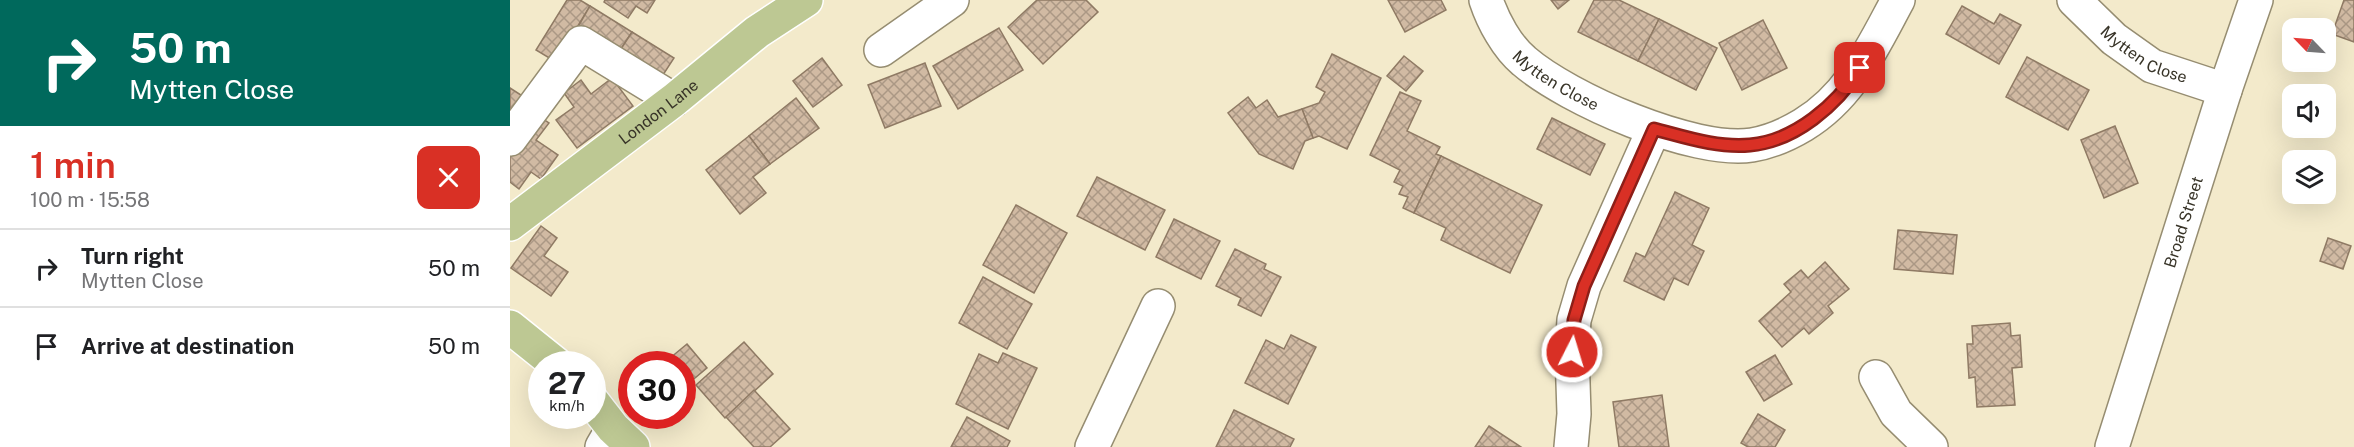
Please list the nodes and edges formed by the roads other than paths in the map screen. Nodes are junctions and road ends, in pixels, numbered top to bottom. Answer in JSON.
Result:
{"nodes":[{"id":1,"x":806,"y":0,"type":"edge"},
{"id":2,"x":952,"y":0,"type":"edge"},
{"id":3,"x":1486,"y":0,"type":"edge"},
{"id":4,"x":1898,"y":0,"type":"edge"},
{"id":5,"x":2074,"y":0,"type":"edge"},
{"id":6,"x":2256,"y":0,"type":"edge"},
{"id":7,"x":881,"y":50,"type":"dead end"},
{"id":8,"x":2225,"y":90,"type":"junction"},
{"id":9,"x":674,"y":100,"type":"junction"},
{"id":10,"x":1654,"y":129,"type":"junction"},
{"id":11,"x":510,"y":140,"type":"edge"},
{"id":12,"x":510,"y":224,"type":"edge"},
{"id":13,"x":1158,"y":306,"type":"dead end"},
{"id":14,"x":510,"y":327,"type":"edge"},
{"id":15,"x":540,"y":351,"type":"edge"},
{"id":16,"x":1876,"y":377,"type":"dead end"},
{"id":17,"x":606,"y":424,"type":"edge"},
{"id":18,"x":616,"y":440,"type":"edge"},
{"id":19,"x":1092,"y":447,"type":"edge"},
{"id":20,"x":1571,"y":447,"type":"edge"},
{"id":21,"x":1931,"y":447,"type":"edge"},
{"id":22,"x":2112,"y":447,"type":"edge"}],
"edges":[{"from":1,"to":9,"type":"main road","name":"London Lane"},
{"from":2,"to":7,"type":"street"},
{"from":3,"to":10,"type":"street","name":"Mytten Close"},
{"from":4,"to":10,"type":"street","name":"Mytten Close"},
{"from":5,"to":8,"type":"street","name":"Mytten Close"},
{"from":6,"to":8,"type":"street","name":"Broad Street"},
{"from":8,"to":22,"type":"street","name":"Broad Street"},
{"from":9,"to":11,"type":"street"},
{"from":9,"to":12,"type":"main road","name":"London Lane"},
{"from":10,"to":20,"type":"street"},
{"from":13,"to":19,"type":"street"},
{"from":14,"to":15,"type":"main road"},
{"from":16,"to":21,"type":"street"},
{"from":17,"to":18,"type":"main road"}]}
